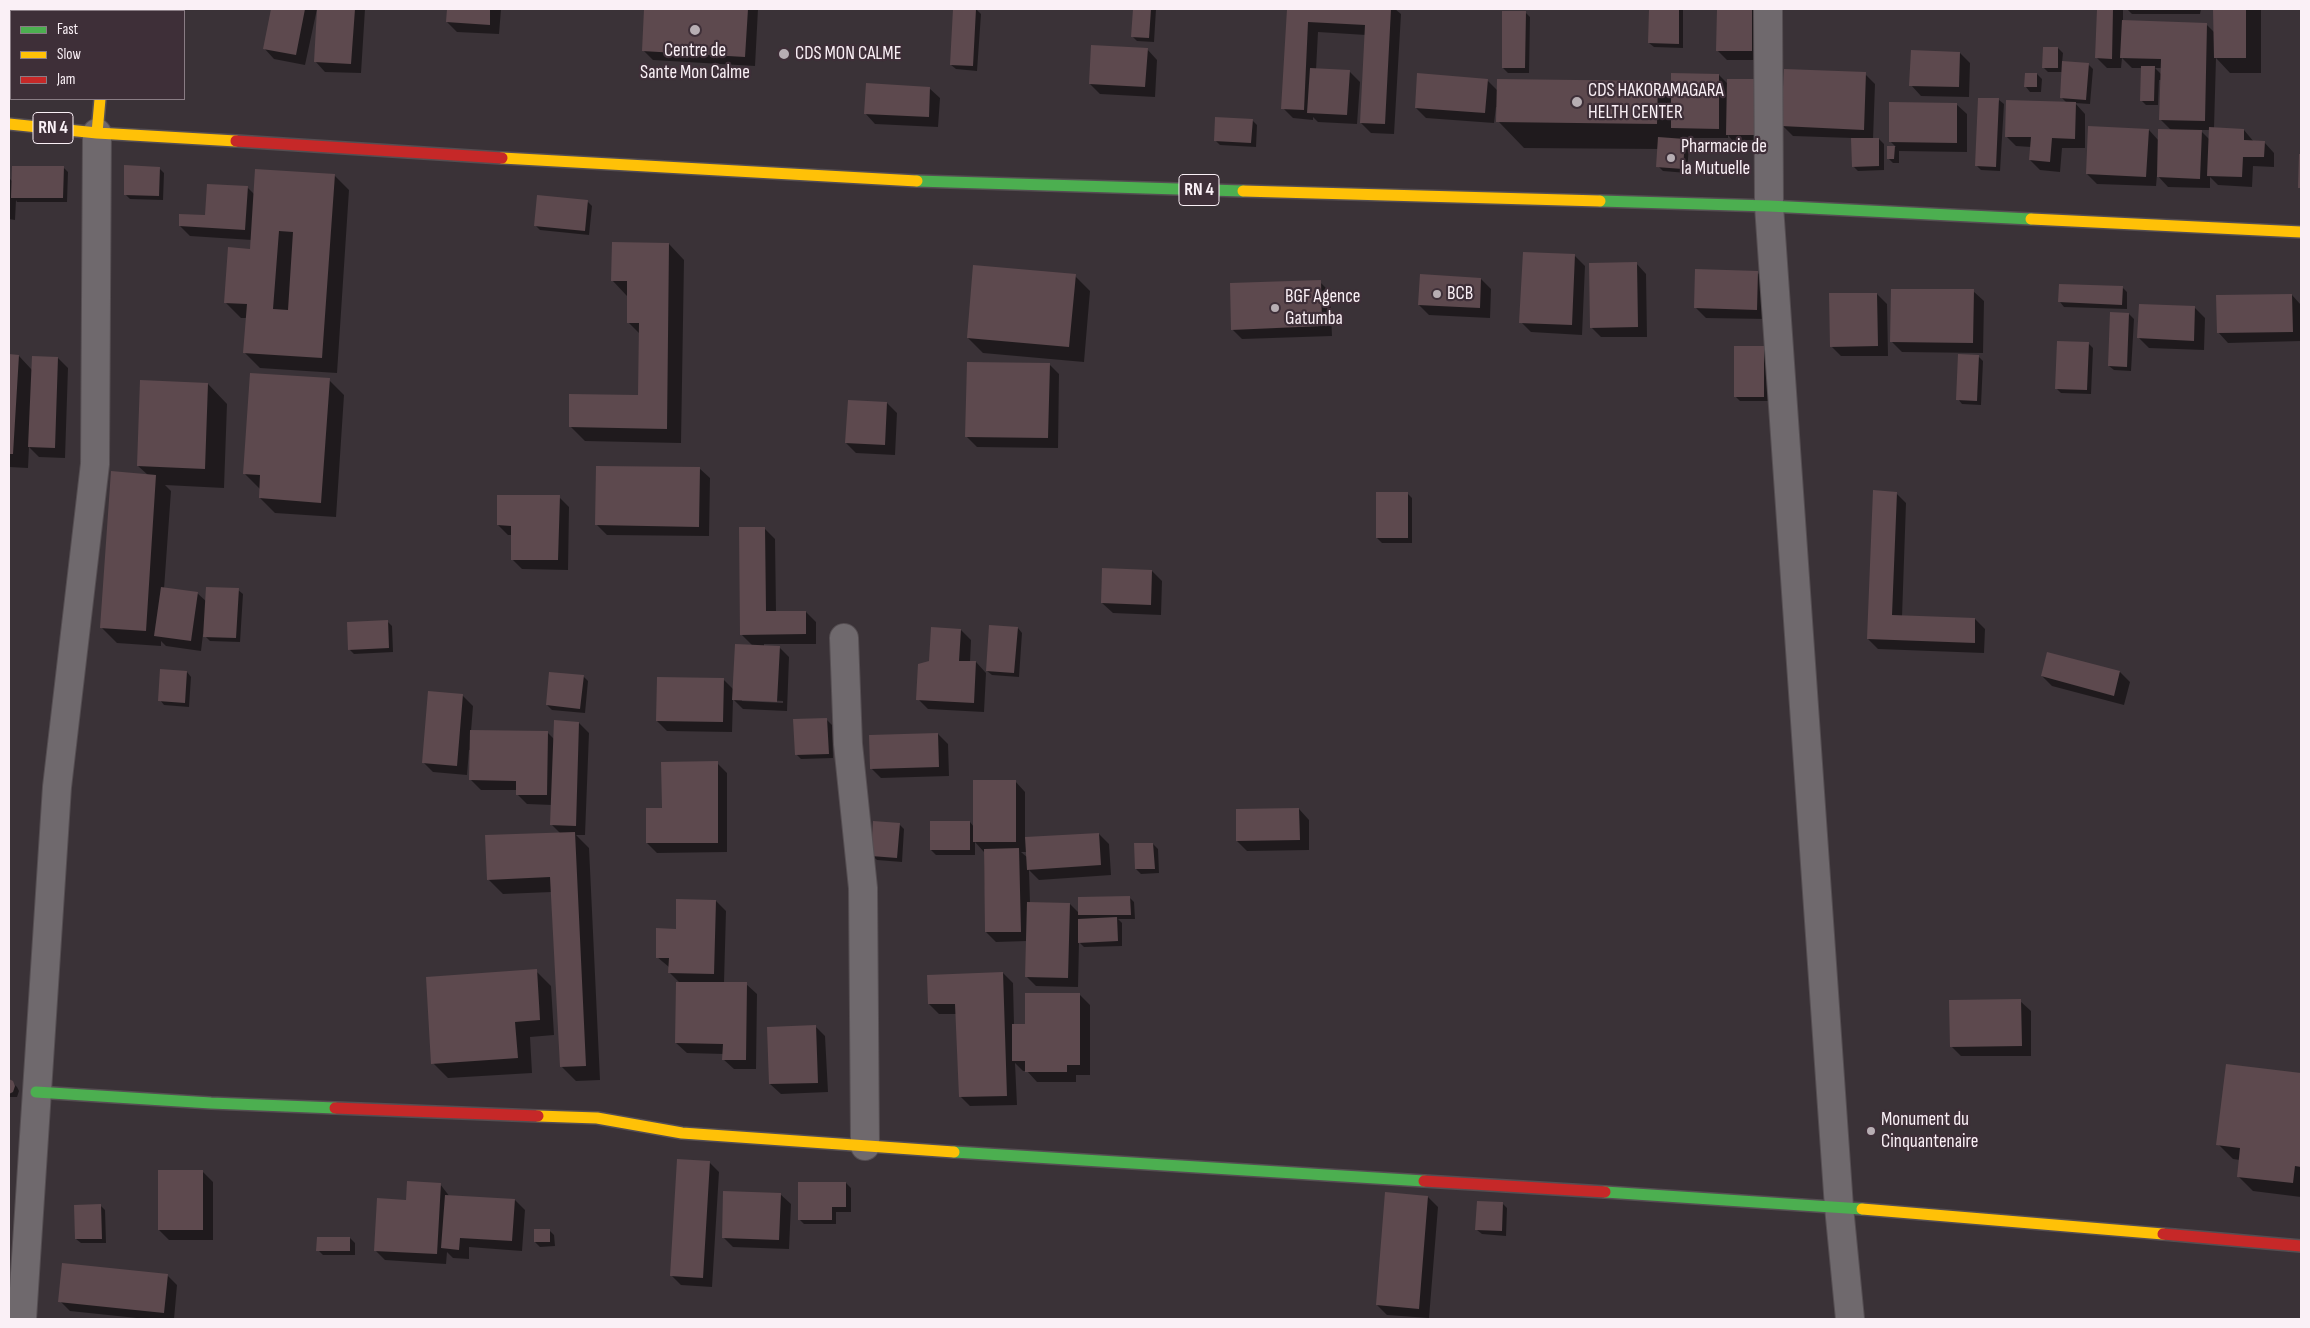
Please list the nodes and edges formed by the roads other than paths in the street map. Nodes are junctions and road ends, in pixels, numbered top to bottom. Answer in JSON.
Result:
{"nodes":[{"id":1,"x":1768,"y":9,"type":"edge"},
{"id":2,"x":100,"y":100,"type":"edge"},
{"id":3,"x":9,"y":124,"type":"edge"},
{"id":4,"x":97,"y":133,"type":"junction"},
{"id":5,"x":1770,"y":206,"type":"junction"},
{"id":6,"x":2301,"y":232,"type":"edge"},
{"id":7,"x":844,"y":638,"type":"dead end"},
{"id":8,"x":36,"y":1092,"type":"junction"},
{"id":9,"x":865,"y":1146,"type":"junction"},
{"id":10,"x":1839,"y":1207,"type":"junction"},
{"id":11,"x":2301,"y":1246,"type":"edge"},
{"id":12,"x":22,"y":1319,"type":"edge"},
{"id":13,"x":1850,"y":1319,"type":"edge"}],
"edges":[{"from":1,"to":5,"type":"street"},
{"from":2,"to":4,"type":"main road"},
{"from":3,"to":4,"type":"main road","number":"RN 4"},
{"from":4,"to":5,"type":"main road","number":"RN 4"},
{"from":4,"to":8,"type":"street"},
{"from":5,"to":6,"type":"main road","number":"RN 4"},
{"from":5,"to":10,"type":"street"},
{"from":7,"to":9,"type":"street"},
{"from":8,"to":9,"type":"main road"},
{"from":8,"to":12,"type":"street"},
{"from":9,"to":10,"type":"main road"},
{"from":10,"to":11,"type":"main road"},
{"from":10,"to":13,"type":"street"}]}
